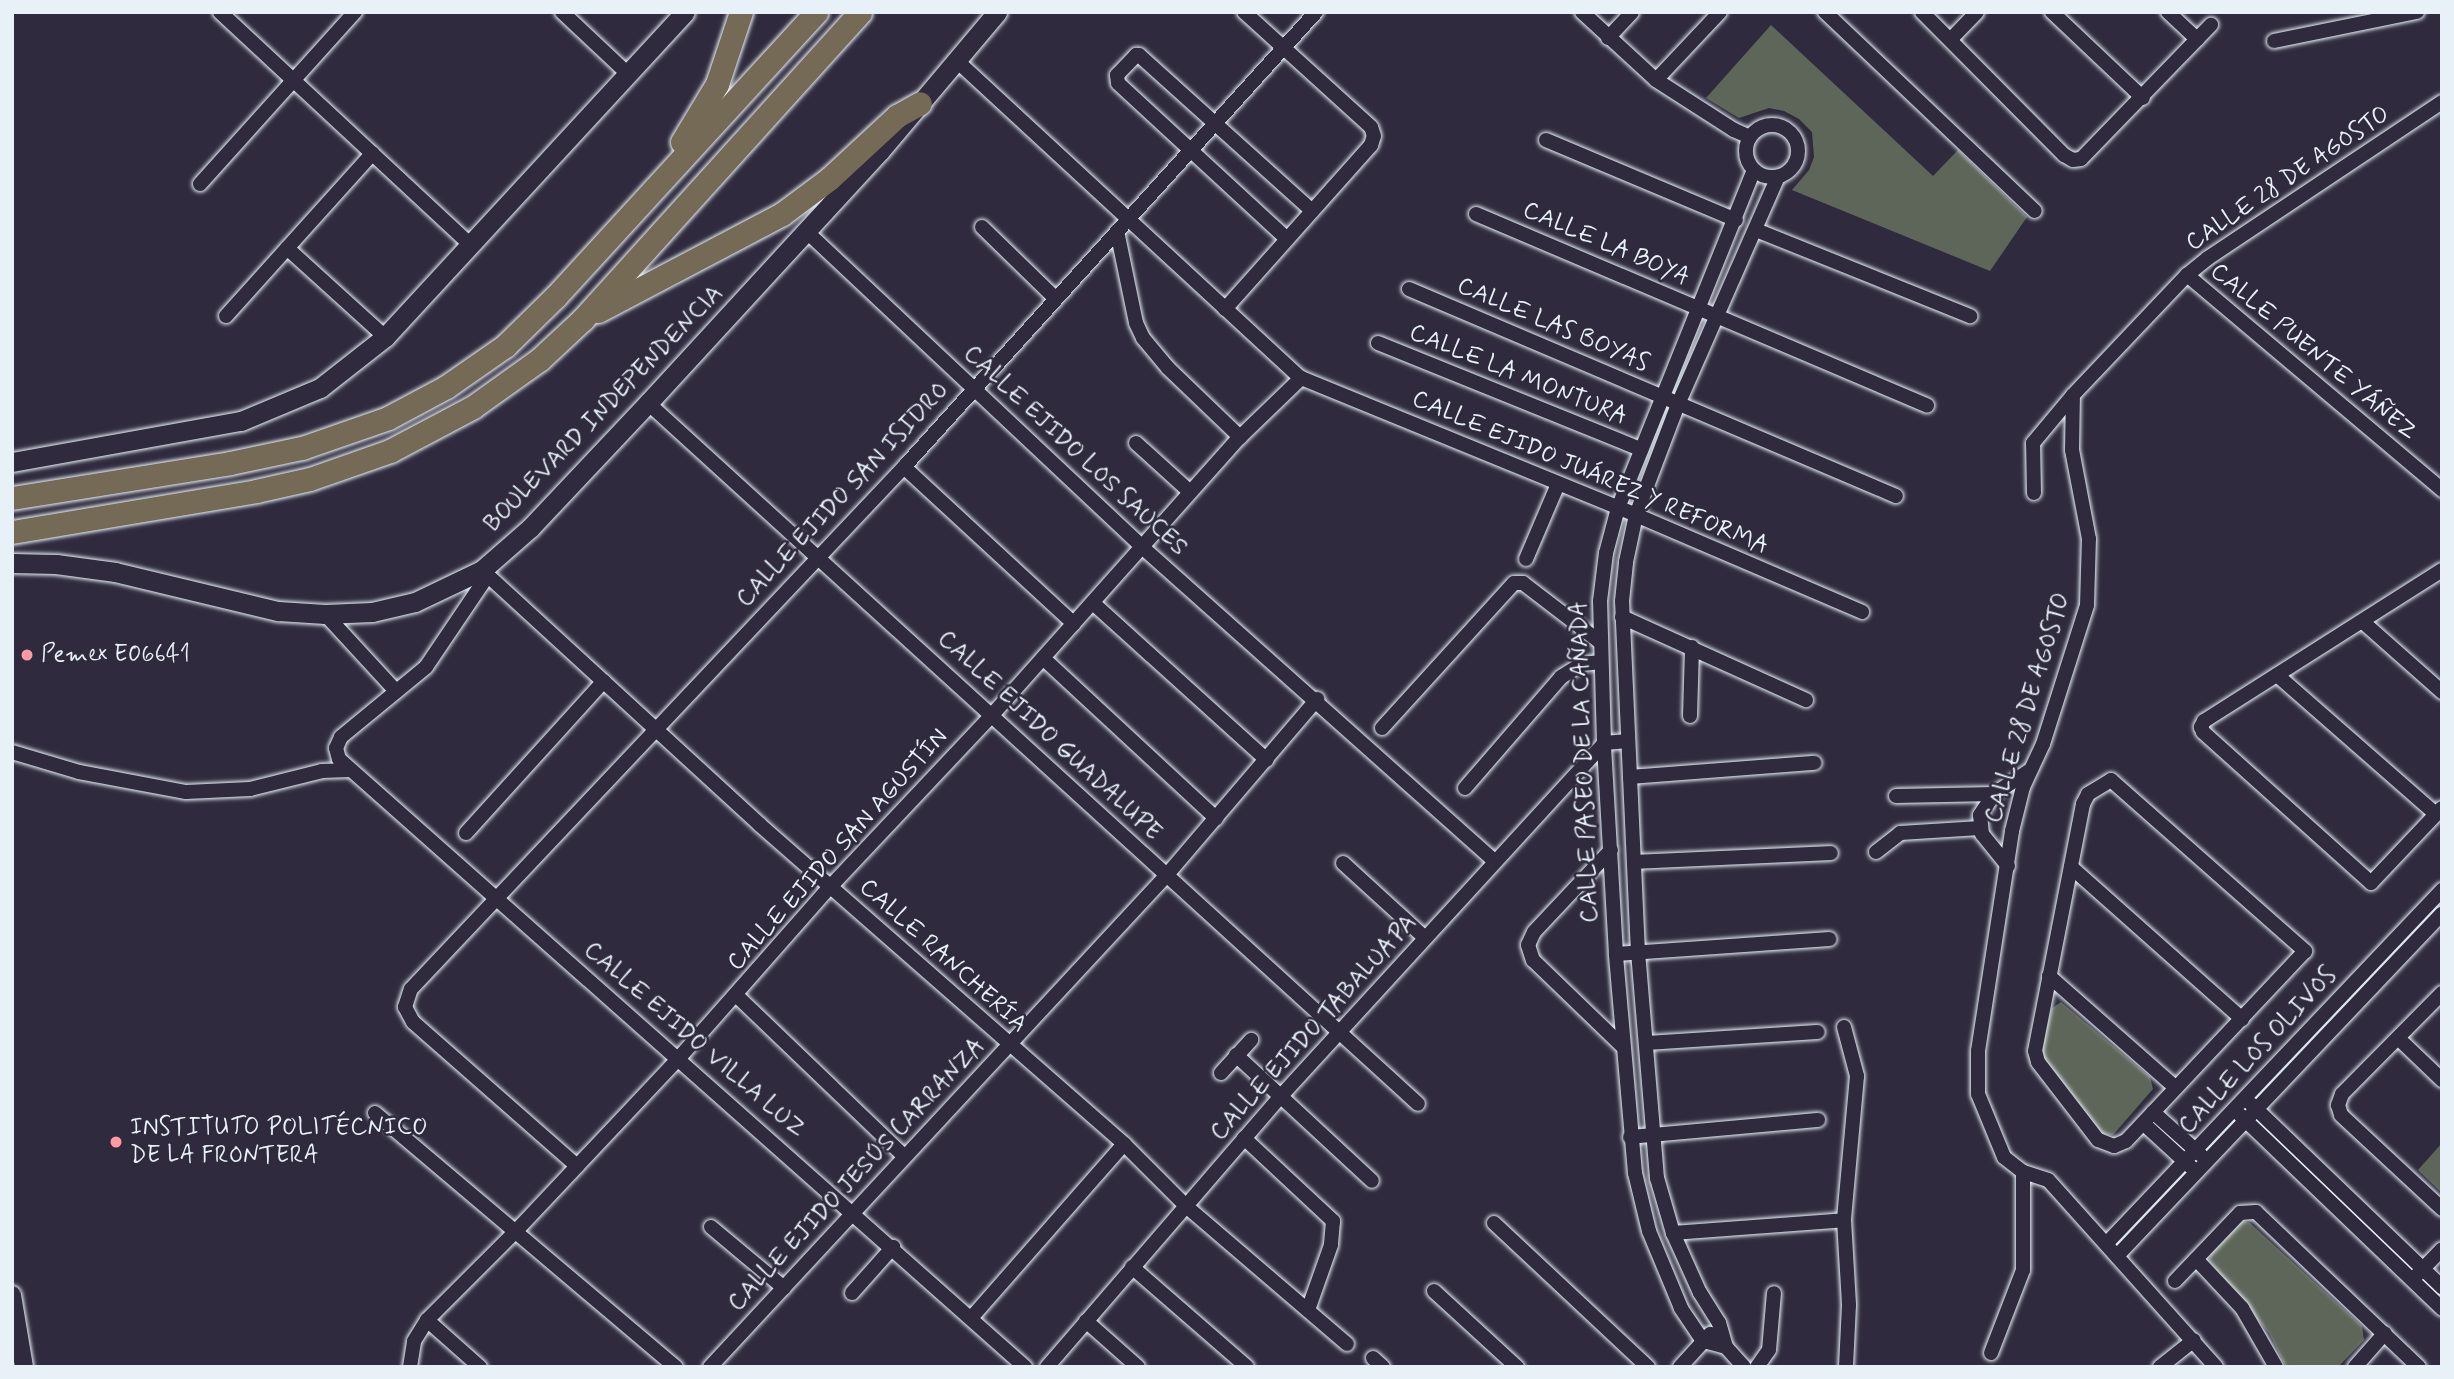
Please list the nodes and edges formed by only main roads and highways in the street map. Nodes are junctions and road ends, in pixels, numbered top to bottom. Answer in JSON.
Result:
{"nodes":[{"id":1,"x":685,"y":12,"type":"edge"},
{"id":2,"x":741,"y":12,"type":"edge"},
{"id":3,"x":816,"y":12,"type":"edge"},
{"id":4,"x":860,"y":12,"type":"edge"},
{"id":5,"x":998,"y":12,"type":"edge"},
{"id":6,"x":920,"y":103,"type":"junction"},
{"id":7,"x":643,"y":201,"type":"junction"},
{"id":8,"x":583,"y":319,"type":"junction"},
{"id":9,"x":12,"y":462,"type":"edge"},
{"id":10,"x":12,"y":498,"type":"edge"},
{"id":11,"x":12,"y":532,"type":"edge"},
{"id":12,"x":12,"y":564,"type":"edge"}],
"edges":[{"from":1,"to":9,"type":"main road"},
{"from":2,"to":7,"type":"highway"},
{"from":3,"to":7,"type":"highway"},
{"from":4,"to":8,"type":"highway"},
{"from":5,"to":6,"type":"main road","name":"BOULEVARD INDEPENDENCIA"},
{"from":6,"to":8,"type":"highway"},
{"from":6,"to":12,"type":"main road","name":"BOULEVARD INDEPENDENCIA"},
{"from":7,"to":10,"type":"highway"},
{"from":8,"to":11,"type":"highway"}]}
